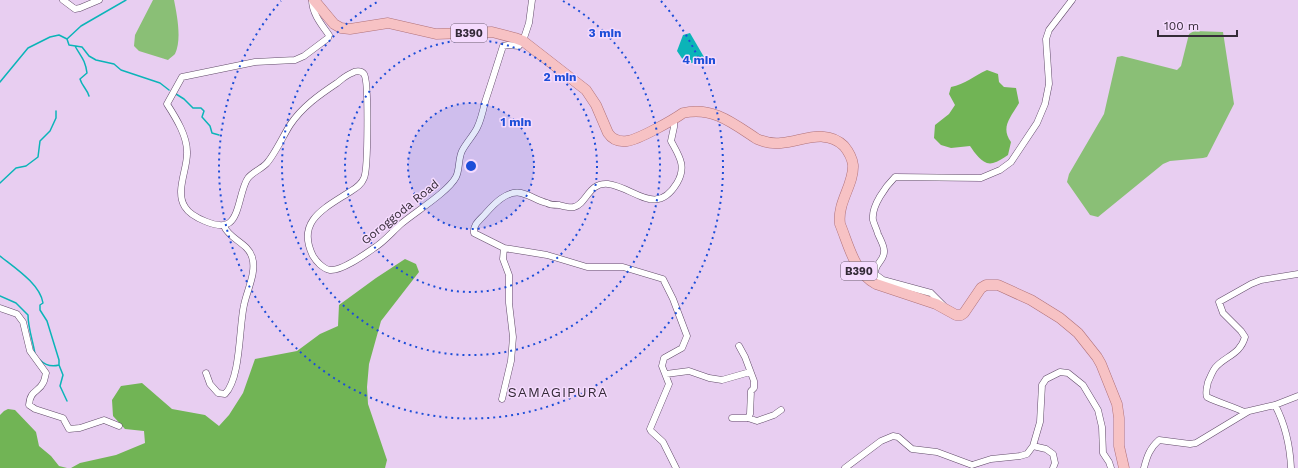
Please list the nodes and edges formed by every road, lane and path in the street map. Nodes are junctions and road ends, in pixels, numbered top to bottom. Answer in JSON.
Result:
{"nodes":[{"id":1,"x":63,"y":0,"type":"edge"},
{"id":2,"x":99,"y":0,"type":"edge"},
{"id":3,"x":313,"y":0,"type":"edge"},
{"id":4,"x":532,"y":0,"type":"edge"},
{"id":5,"x":1072,"y":0,"type":"edge"},
{"id":6,"x":522,"y":41,"type":"junction"},
{"id":7,"x":674,"y":119,"type":"junction"},
{"id":8,"x":224,"y":226,"type":"junction"},
{"id":9,"x":504,"y":248,"type":"junction"},
{"id":10,"x":1298,"y":274,"type":"edge"},
{"id":11,"x":0,"y":308,"type":"edge"},
{"id":12,"x":945,"y":310,"type":"junction"},
{"id":13,"x":739,"y":346,"type":"dead end"},
{"id":14,"x":750,"y":372,"type":"junction"},
{"id":15,"x":206,"y":373,"type":"dead end"},
{"id":16,"x":666,"y":374,"type":"junction"},
{"id":17,"x":1298,"y":396,"type":"edge"},
{"id":18,"x":502,"y":399,"type":"dead end"},
{"id":19,"x":1275,"y":405,"type":"junction"},
{"id":20,"x":781,"y":410,"type":"dead end"},
{"id":21,"x":1249,"y":411,"type":"junction"},
{"id":22,"x":732,"y":418,"type":"dead end"},
{"id":23,"x":748,"y":418,"type":"junction"},
{"id":24,"x":119,"y":426,"type":"dead end"},
{"id":25,"x":1033,"y":446,"type":"junction"},
{"id":26,"x":676,"y":468,"type":"edge"},
{"id":27,"x":845,"y":468,"type":"edge"},
{"id":28,"x":1053,"y":468,"type":"edge"},
{"id":29,"x":1111,"y":468,"type":"edge"},
{"id":30,"x":1124,"y":468,"type":"edge"},
{"id":31,"x":1144,"y":468,"type":"edge"},
{"id":32,"x":1291,"y":468,"type":"edge"}],
"edges":[{"from":1,"to":2,"type":"street"},
{"from":3,"to":6,"type":"main road","number":"B390"},
{"from":3,"to":8,"type":"street"},
{"from":4,"to":6,"type":"street"},
{"from":5,"to":12,"type":"street"},
{"from":6,"to":7,"type":"main road","number":"B390"},
{"from":6,"to":8,"type":"street","name":"Goroggoda Road"},
{"from":7,"to":9,"type":"street"},
{"from":7,"to":12,"type":"main road","number":"B390"},
{"from":8,"to":15,"type":"street"},
{"from":9,"to":16,"type":"street"},
{"from":9,"to":18,"type":"street"},
{"from":10,"to":21,"type":"street"},
{"from":11,"to":24,"type":"street"},
{"from":12,"to":30,"type":"main road","number":"B390"},
{"from":13,"to":14,"type":"street"},
{"from":14,"to":16,"type":"street"},
{"from":14,"to":23,"type":"street"},
{"from":16,"to":26,"type":"street"},
{"from":17,"to":19,"type":"street"},
{"from":19,"to":21,"type":"street"},
{"from":19,"to":32,"type":"street"},
{"from":20,"to":23,"type":"street"},
{"from":21,"to":31,"type":"street"},
{"from":22,"to":23,"type":"street"},
{"from":25,"to":27,"type":"street"},
{"from":25,"to":28,"type":"street"},
{"from":25,"to":29,"type":"street"}]}
